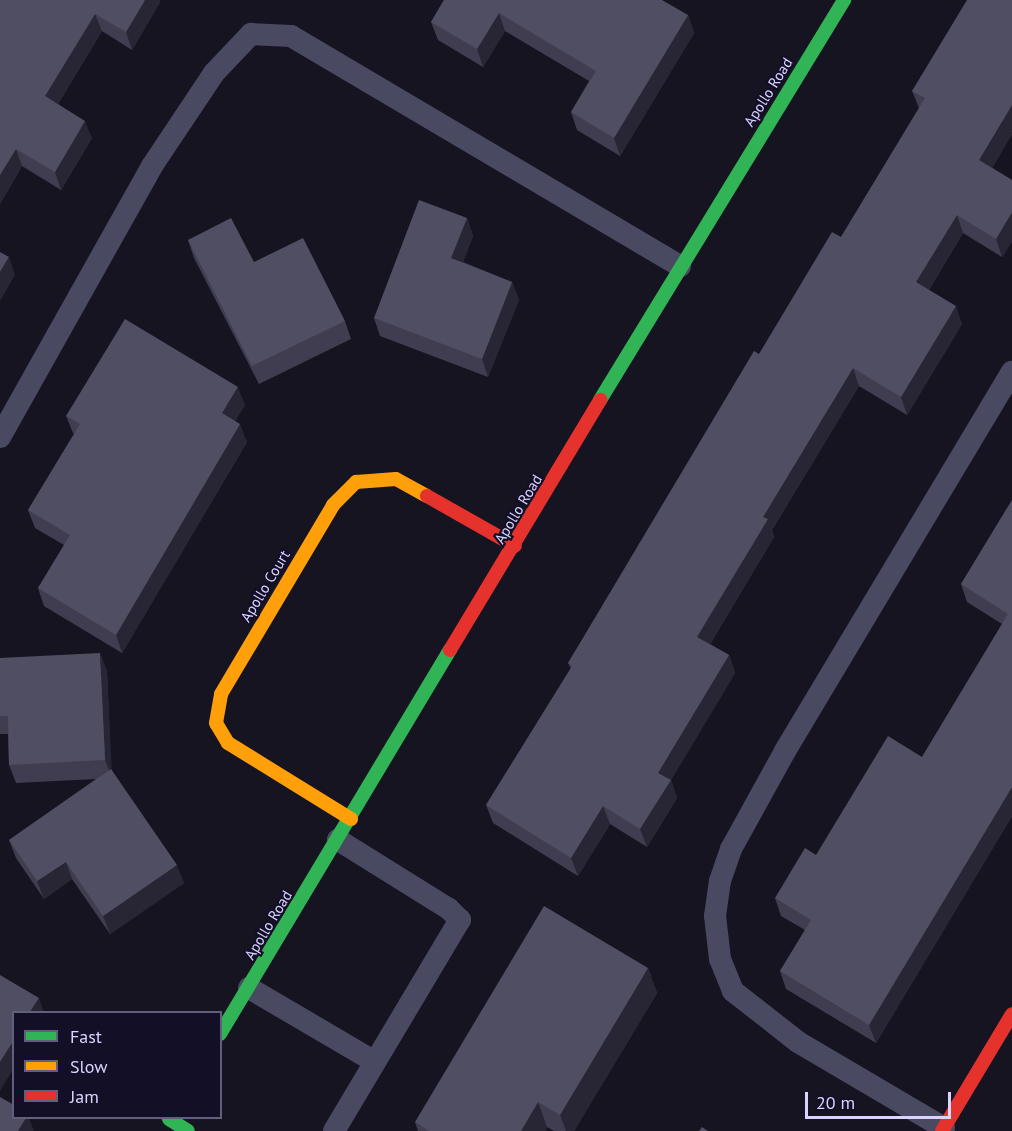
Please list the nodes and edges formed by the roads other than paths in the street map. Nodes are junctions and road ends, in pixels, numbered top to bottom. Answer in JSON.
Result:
{"nodes":[{"id":1,"x":844,"y":0,"type":"edge"},
{"id":2,"x":681,"y":266,"type":"junction"},
{"id":3,"x":1012,"y":372,"type":"edge"},
{"id":4,"x":0,"y":437,"type":"edge"},
{"id":5,"x":515,"y":546,"type":"junction"},
{"id":6,"x":351,"y":819,"type":"junction"},
{"id":7,"x":338,"y":840,"type":"junction"},
{"id":8,"x":249,"y":988,"type":"junction"},
{"id":9,"x":1012,"y":1014,"type":"edge"},
{"id":10,"x":222,"y":1031,"type":"edge"},
{"id":11,"x":375,"y":1062,"type":"junction"},
{"id":12,"x":167,"y":1123,"type":"edge"},
{"id":13,"x":943,"y":1129,"type":"edge"},
{"id":14,"x":188,"y":1131,"type":"edge"},
{"id":15,"x":334,"y":1131,"type":"edge"}],
"edges":[{"from":1,"to":2,"type":"street","name":"Apollo Road"},
{"from":2,"to":4,"type":"lane"},
{"from":2,"to":5,"type":"street","name":"Apollo Road"},
{"from":3,"to":13,"type":"lane"},
{"from":5,"to":6,"type":"street","name":"Apollo Road"},
{"from":5,"to":6,"type":"street","name":"Apollo Court"},
{"from":6,"to":7,"type":"street","name":"Apollo Road"},
{"from":7,"to":8,"type":"street","name":"Apollo Road"},
{"from":7,"to":11,"type":"lane"},
{"from":8,"to":10,"type":"street","name":"Apollo Road"},
{"from":8,"to":11,"type":"lane"},
{"from":9,"to":13,"type":"street"},
{"from":11,"to":15,"type":"lane"},
{"from":12,"to":14,"type":"street"}]}
